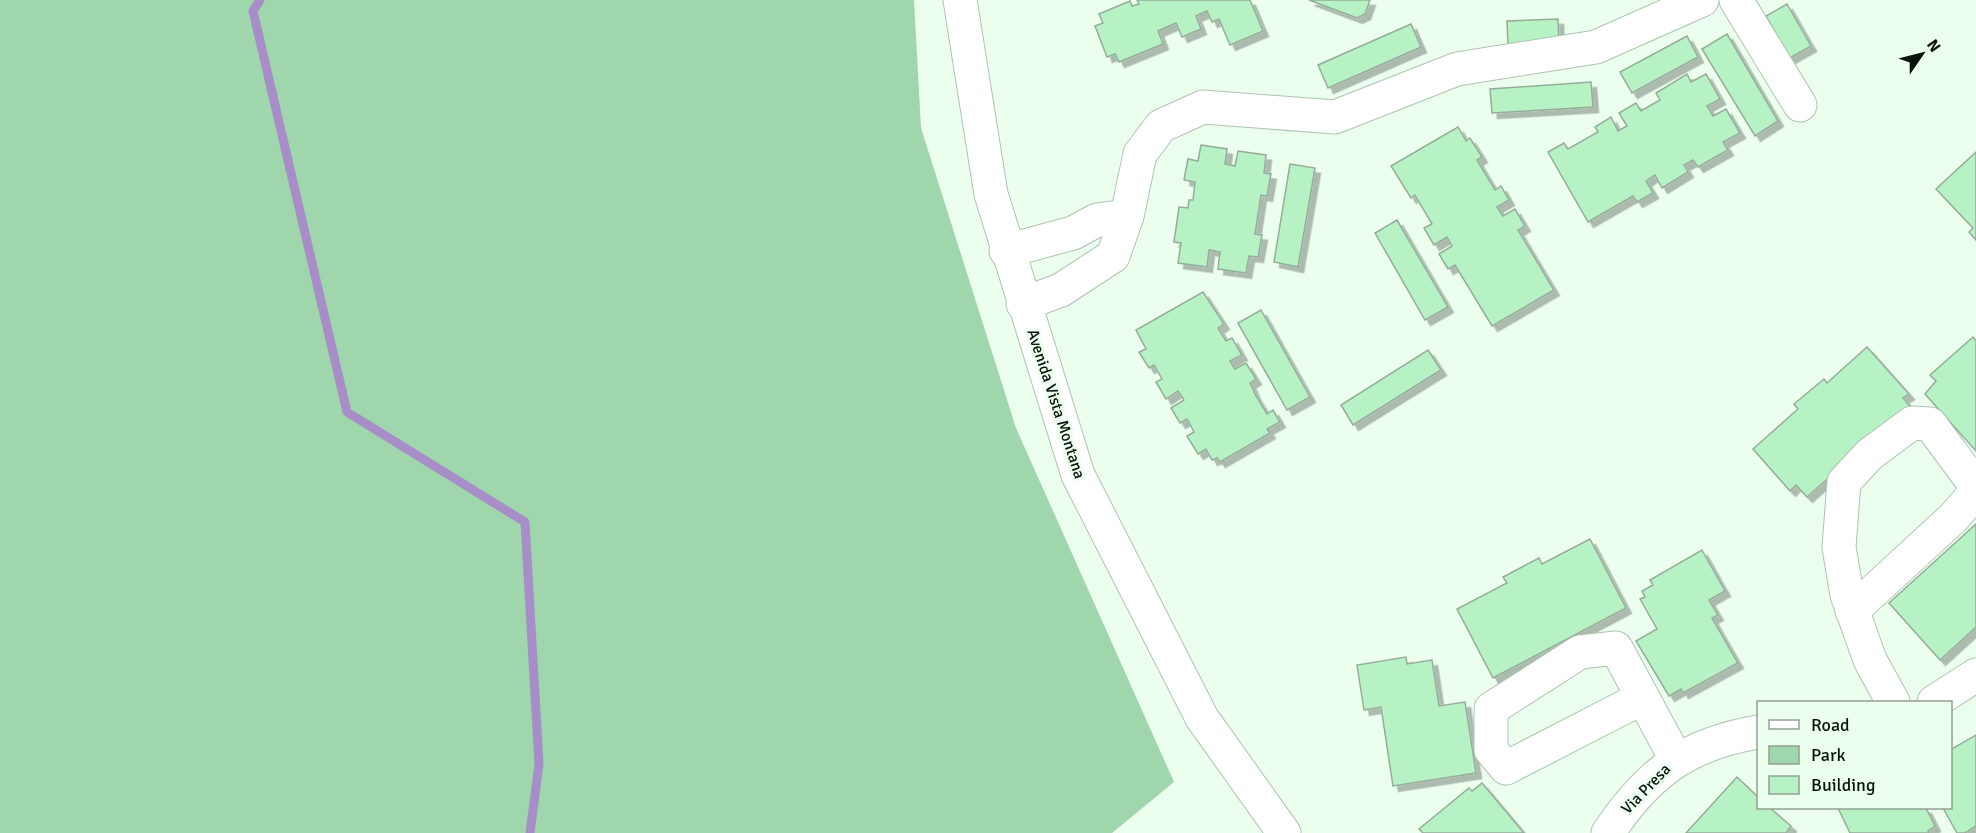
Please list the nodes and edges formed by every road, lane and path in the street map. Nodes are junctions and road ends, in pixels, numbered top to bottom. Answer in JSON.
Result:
{"nodes":[{"id":1,"x":960,"y":0,"type":"edge"},
{"id":2,"x":1702,"y":0,"type":"edge"},
{"id":3,"x":1736,"y":0,"type":"edge"},
{"id":4,"x":1800,"y":105,"type":"dead end"},
{"id":5,"x":1127,"y":216,"type":"junction"},
{"id":6,"x":1006,"y":251,"type":"junction"},
{"id":7,"x":1023,"y":304,"type":"junction"},
{"id":8,"x":1976,"y":486,"type":"edge"},
{"id":9,"x":1976,"y":492,"type":"edge"},
{"id":10,"x":1852,"y":611,"type":"junction"},
{"id":11,"x":1976,"y":675,"type":"edge"},
{"id":12,"x":1642,"y":698,"type":"junction"},
{"id":13,"x":1892,"y":701,"type":"edge"},
{"id":14,"x":1936,"y":701,"type":"edge"},
{"id":15,"x":1757,"y":732,"type":"edge"},
{"id":16,"x":1676,"y":759,"type":"junction"},
{"id":17,"x":1284,"y":833,"type":"edge"},
{"id":18,"x":1608,"y":833,"type":"edge"}],
"edges":[{"from":1,"to":6,"type":"street","name":"Avenida Vista Montana"},
{"from":2,"to":5,"type":"street"},
{"from":3,"to":4,"type":"street"},
{"from":5,"to":6,"type":"street"},
{"from":5,"to":7,"type":"street"},
{"from":6,"to":7,"type":"street","name":"Avenida Vista Montana"},
{"from":7,"to":17,"type":"street","name":"Avenida Vista Montana"},
{"from":8,"to":10,"type":"street"},
{"from":9,"to":10,"type":"street"},
{"from":10,"to":13,"type":"street"},
{"from":11,"to":14,"type":"street"},
{"from":12,"to":12,"type":"street"},
{"from":12,"to":16,"type":"street"},
{"from":15,"to":16,"type":"street","name":"Via Presa"},
{"from":16,"to":18,"type":"street","name":"Via Presa"}]}
